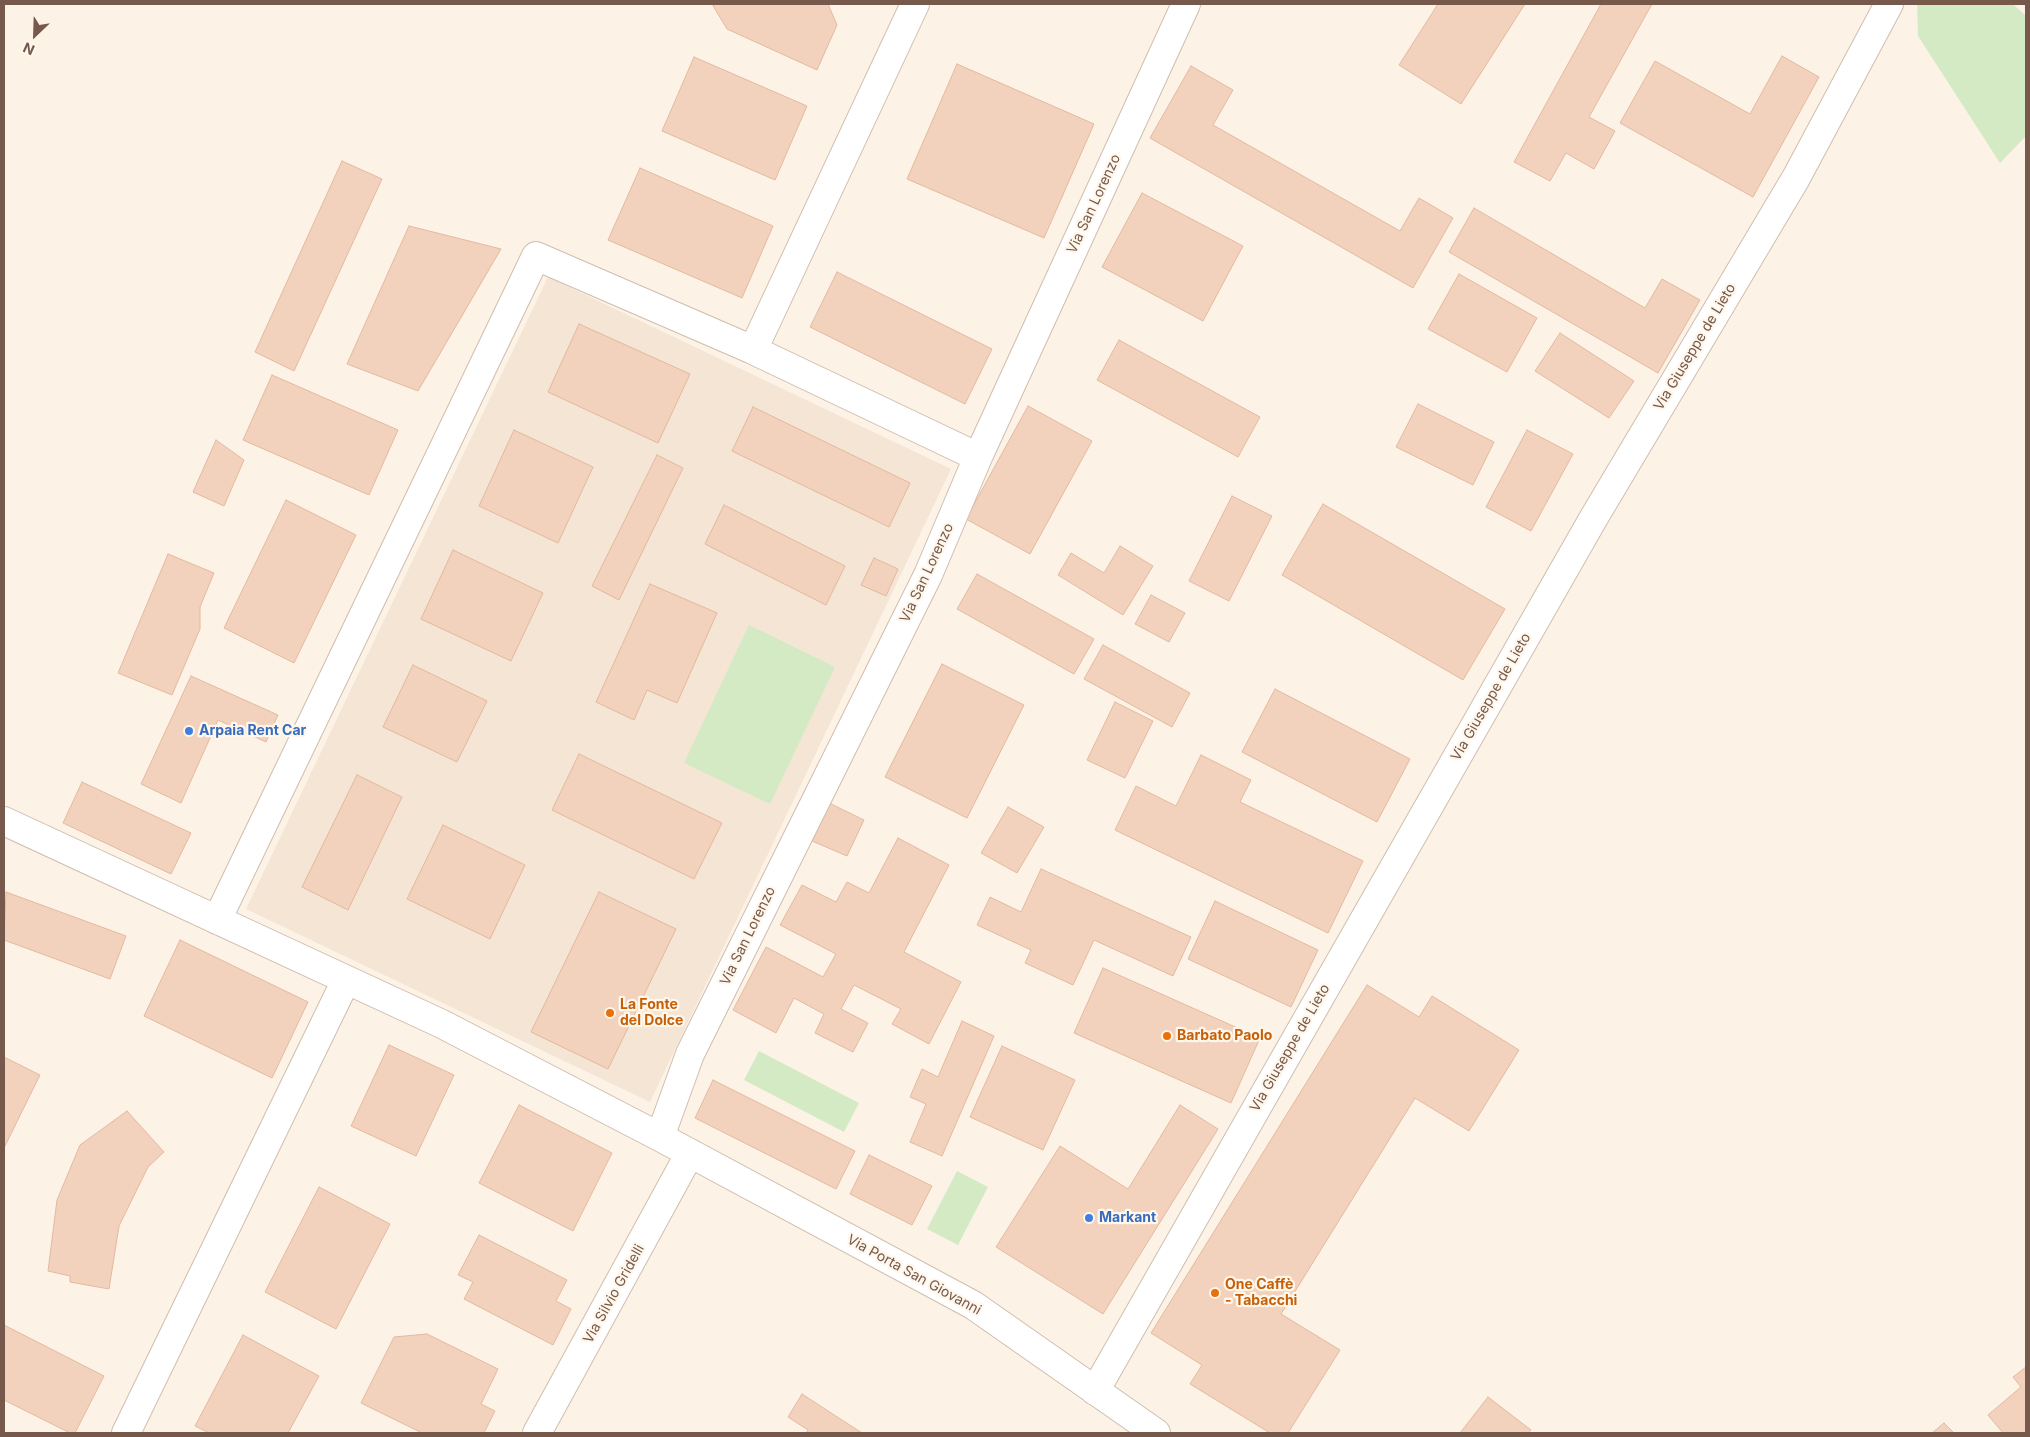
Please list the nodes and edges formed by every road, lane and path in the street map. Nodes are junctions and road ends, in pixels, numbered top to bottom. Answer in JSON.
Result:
{"nodes":[{"id":1,"x":915,"y":4,"type":"edge"},
{"id":2,"x":1889,"y":4,"type":"edge"},
{"id":3,"x":1183,"y":5,"type":"edge"},
{"id":4,"x":753,"y":350,"type":"junction"},
{"id":5,"x":978,"y":458,"type":"junction"},
{"id":6,"x":4,"y":821,"type":"edge"},
{"id":7,"x":217,"y":920,"type":"junction"},
{"id":8,"x":346,"y":980,"type":"junction"},
{"id":9,"x":660,"y":1137,"type":"junction"},
{"id":10,"x":690,"y":1154,"type":"junction"},
{"id":11,"x":1094,"y":1391,"type":"junction"},
{"id":12,"x":126,"y":1433,"type":"edge"},
{"id":13,"x":537,"y":1433,"type":"edge"},
{"id":14,"x":1156,"y":1433,"type":"edge"}],
"edges":[{"from":1,"to":4,"type":"street"},
{"from":2,"to":11,"type":"street","name":"Via Giuseppe de Lieto"},
{"from":3,"to":5,"type":"street","name":"Via San Lorenzo"},
{"from":4,"to":5,"type":"street"},
{"from":4,"to":7,"type":"street"},
{"from":5,"to":9,"type":"street","name":"Via San Lorenzo"},
{"from":6,"to":7,"type":"street","name":"Via Porta San Giovanni"},
{"from":7,"to":8,"type":"street","name":"Via Porta San Giovanni"},
{"from":8,"to":9,"type":"street","name":"Via Porta San Giovanni"},
{"from":8,"to":12,"type":"street"},
{"from":9,"to":10,"type":"street","name":"Via Porta San Giovanni"},
{"from":10,"to":11,"type":"street","name":"Via Porta San Giovanni"},
{"from":10,"to":13,"type":"street","name":"Via Silvio Gridelli"},
{"from":11,"to":14,"type":"street","name":"Via Porta San Giovanni"}]}
